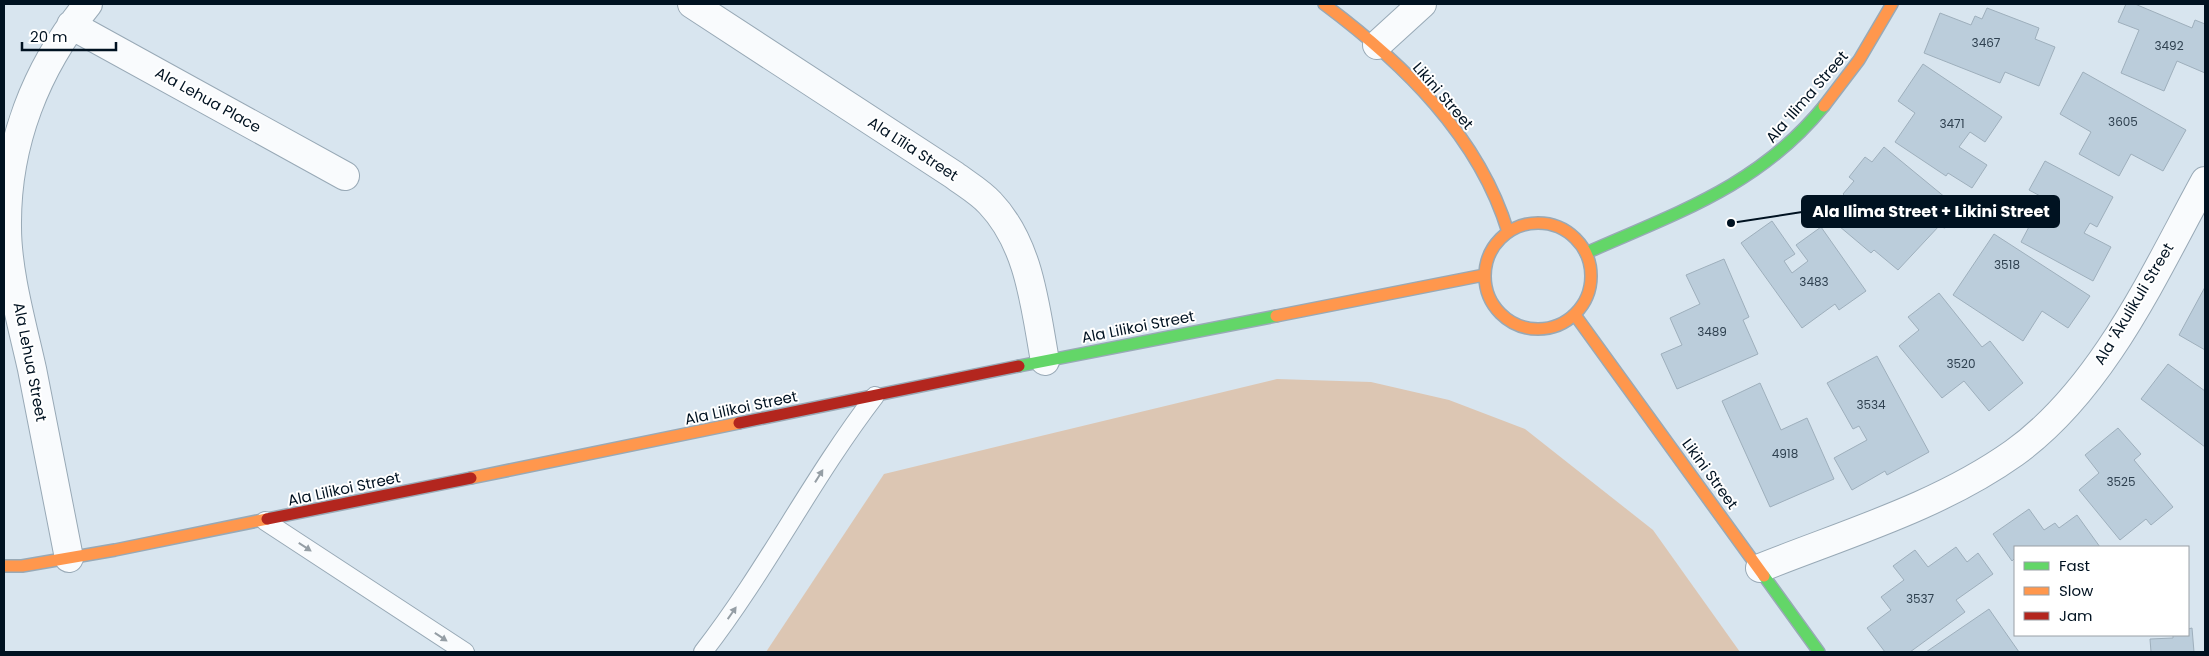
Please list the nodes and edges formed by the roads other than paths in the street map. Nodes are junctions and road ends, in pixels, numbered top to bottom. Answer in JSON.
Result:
{"nodes":[{"id":1,"x":88,"y":4,"type":"edge"},
{"id":2,"x":692,"y":4,"type":"edge"},
{"id":3,"x":1324,"y":4,"type":"edge"},
{"id":4,"x":1422,"y":4,"type":"edge"},
{"id":5,"x":1892,"y":4,"type":"edge"},
{"id":6,"x":71,"y":25,"type":"junction"},
{"id":7,"x":1377,"y":45,"type":"junction"},
{"id":8,"x":345,"y":176,"type":"dead end"},
{"id":9,"x":2205,"y":180,"type":"edge"},
{"id":10,"x":1508,"y":232,"type":"junction"},
{"id":11,"x":1586,"y":253,"type":"junction"},
{"id":12,"x":1484,"y":275,"type":"junction"},
{"id":13,"x":1575,"y":315,"type":"junction"},
{"id":14,"x":1045,"y":361,"type":"junction"},
{"id":15,"x":875,"y":396,"type":"junction"},
{"id":16,"x":265,"y":521,"type":"junction"},
{"id":17,"x":69,"y":558,"type":"junction"},
{"id":18,"x":4,"y":566,"type":"edge"},
{"id":19,"x":1760,"y":568,"type":"junction"},
{"id":20,"x":465,"y":652,"type":"edge"},
{"id":21,"x":703,"y":652,"type":"edge"},
{"id":22,"x":1819,"y":652,"type":"edge"}],
"edges":[{"from":1,"to":6,"type":"street","name":"Ala Lehua Street"},
{"from":2,"to":14,"type":"street","name":"Ala Līlia Street"},
{"from":3,"to":7,"type":"street","name":"Likini Street"},
{"from":4,"to":7,"type":"street"},
{"from":5,"to":11,"type":"street","name":"Ala ʻIlima Street"},
{"from":6,"to":8,"type":"street","name":"Ala Lehua Place"},
{"from":6,"to":17,"type":"street","name":"Ala Lehua Street"},
{"from":7,"to":10,"type":"street","name":"Likini Street"},
{"from":9,"to":19,"type":"street","name":"Ala ʻĀkulikuli Street"},
{"from":10,"to":11,"type":"street"},
{"from":10,"to":12,"type":"street"},
{"from":11,"to":13,"type":"street"},
{"from":12,"to":13,"type":"street"},
{"from":12,"to":14,"type":"street","name":"Ala Lilikoi Street"},
{"from":13,"to":19,"type":"street","name":"Likini Street"},
{"from":14,"to":15,"type":"street","name":"Ala Lilikoi Street"},
{"from":15,"to":16,"type":"street","name":"Ala Lilikoi Street"},
{"from":21,"to":15,"type":"lane","one_way":true},
{"from":16,"to":17,"type":"street","name":"Ala Lilikoi Street"},
{"from":16,"to":20,"type":"lane","one_way":true},
{"from":17,"to":18,"type":"street","name":"Ala Lilikoi Street"},
{"from":19,"to":22,"type":"street","name":"Likini Street"}]}
